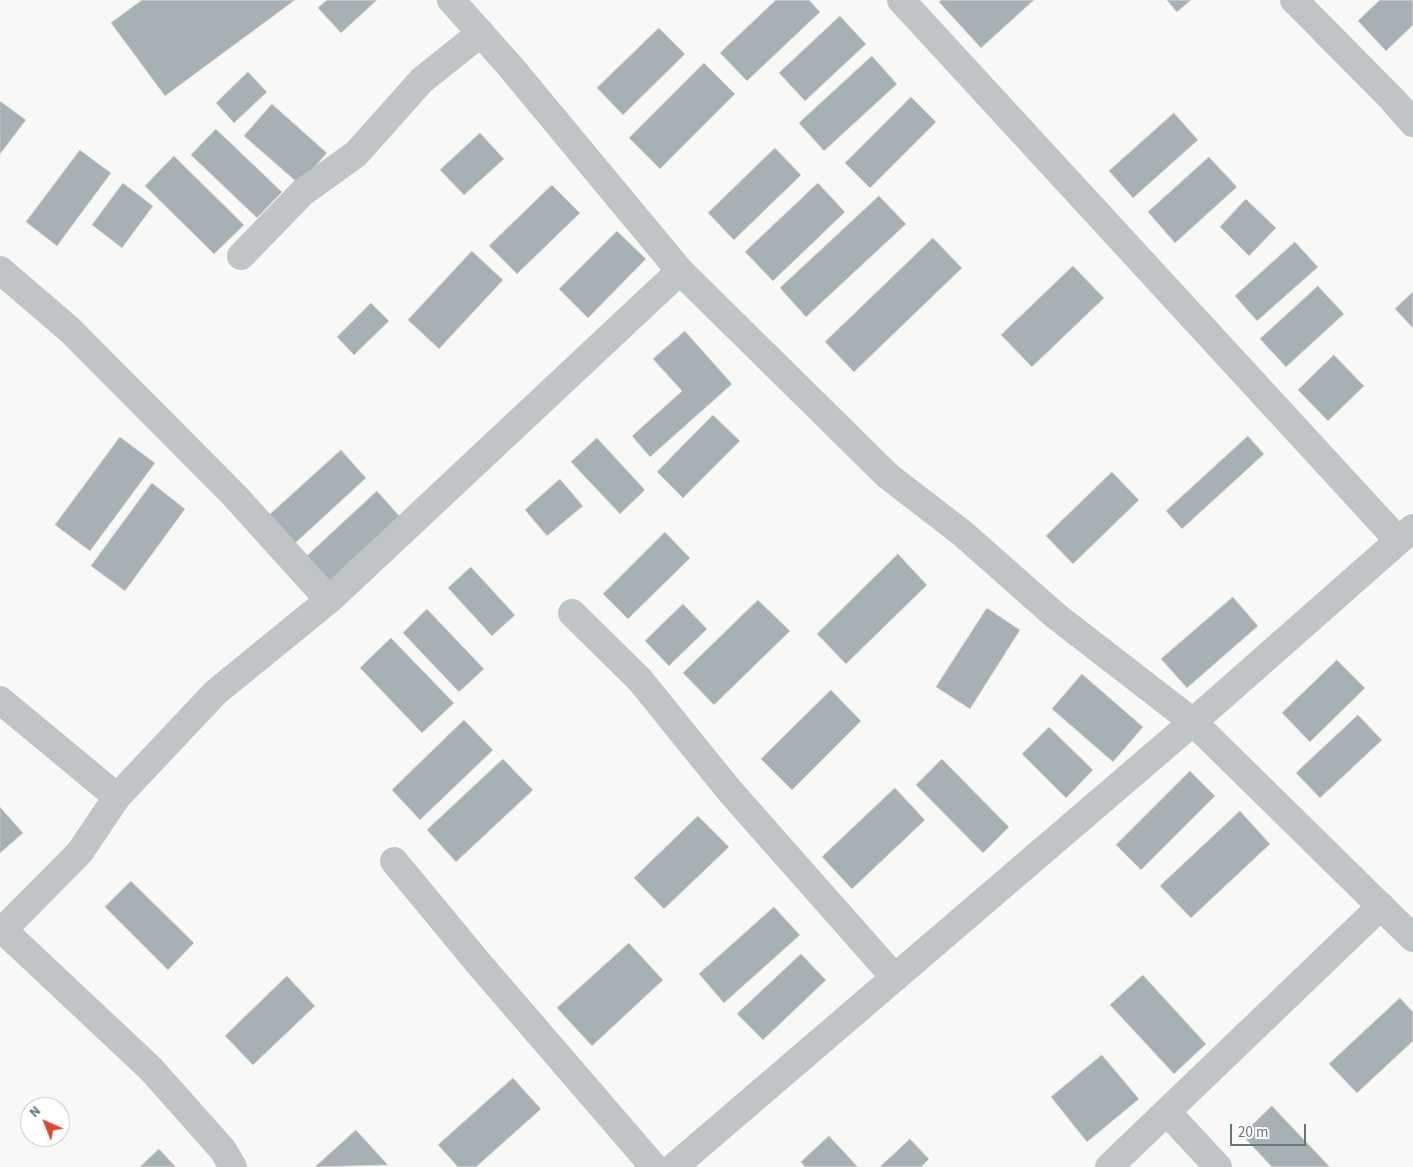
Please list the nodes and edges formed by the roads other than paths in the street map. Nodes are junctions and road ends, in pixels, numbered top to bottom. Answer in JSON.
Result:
{"nodes":[{"id":1,"x":451,"y":0,"type":"edge"},
{"id":2,"x":901,"y":0,"type":"edge"},
{"id":3,"x":1294,"y":0,"type":"edge"},
{"id":4,"x":481,"y":33,"type":"junction"},
{"id":5,"x":1413,"y":123,"type":"edge"},
{"id":6,"x":241,"y":256,"type":"dead end"},
{"id":7,"x":0,"y":270,"type":"edge"},
{"id":8,"x":680,"y":271,"type":"junction"},
{"id":9,"x":1405,"y":534,"type":"edge"},
{"id":10,"x":329,"y":600,"type":"junction"},
{"id":11,"x":572,"y":613,"type":"dead end"},
{"id":12,"x":0,"y":700,"type":"edge"},
{"id":13,"x":1193,"y":722,"type":"junction"},
{"id":14,"x":117,"y":797,"type":"junction"},
{"id":15,"x":394,"y":861,"type":"dead end"},
{"id":16,"x":1381,"y":906,"type":"junction"},
{"id":17,"x":2,"y":931,"type":"edge"},
{"id":18,"x":1413,"y":938,"type":"edge"},
{"id":19,"x":895,"y":978,"type":"junction"},
{"id":20,"x":1167,"y":1112,"type":"junction"},
{"id":21,"x":233,"y":1167,"type":"edge"},
{"id":22,"x":654,"y":1167,"type":"edge"},
{"id":23,"x":674,"y":1167,"type":"edge"},
{"id":24,"x":1109,"y":1167,"type":"edge"},
{"id":25,"x":1218,"y":1167,"type":"edge"}],
"edges":[{"from":1,"to":4,"type":"street"},
{"from":2,"to":9,"type":"street"},
{"from":3,"to":5,"type":"street"},
{"from":4,"to":6,"type":"street"},
{"from":4,"to":8,"type":"street"},
{"from":7,"to":10,"type":"street"},
{"from":8,"to":10,"type":"street"},
{"from":8,"to":13,"type":"street"},
{"from":9,"to":13,"type":"street"},
{"from":10,"to":14,"type":"street"},
{"from":11,"to":19,"type":"street"},
{"from":12,"to":14,"type":"street"},
{"from":13,"to":16,"type":"street"},
{"from":13,"to":19,"type":"street"},
{"from":14,"to":17,"type":"street"},
{"from":15,"to":22,"type":"street"},
{"from":16,"to":18,"type":"street"},
{"from":16,"to":20,"type":"street"},
{"from":17,"to":21,"type":"street"},
{"from":19,"to":23,"type":"street"},
{"from":20,"to":24,"type":"street"},
{"from":20,"to":25,"type":"street"}]}
